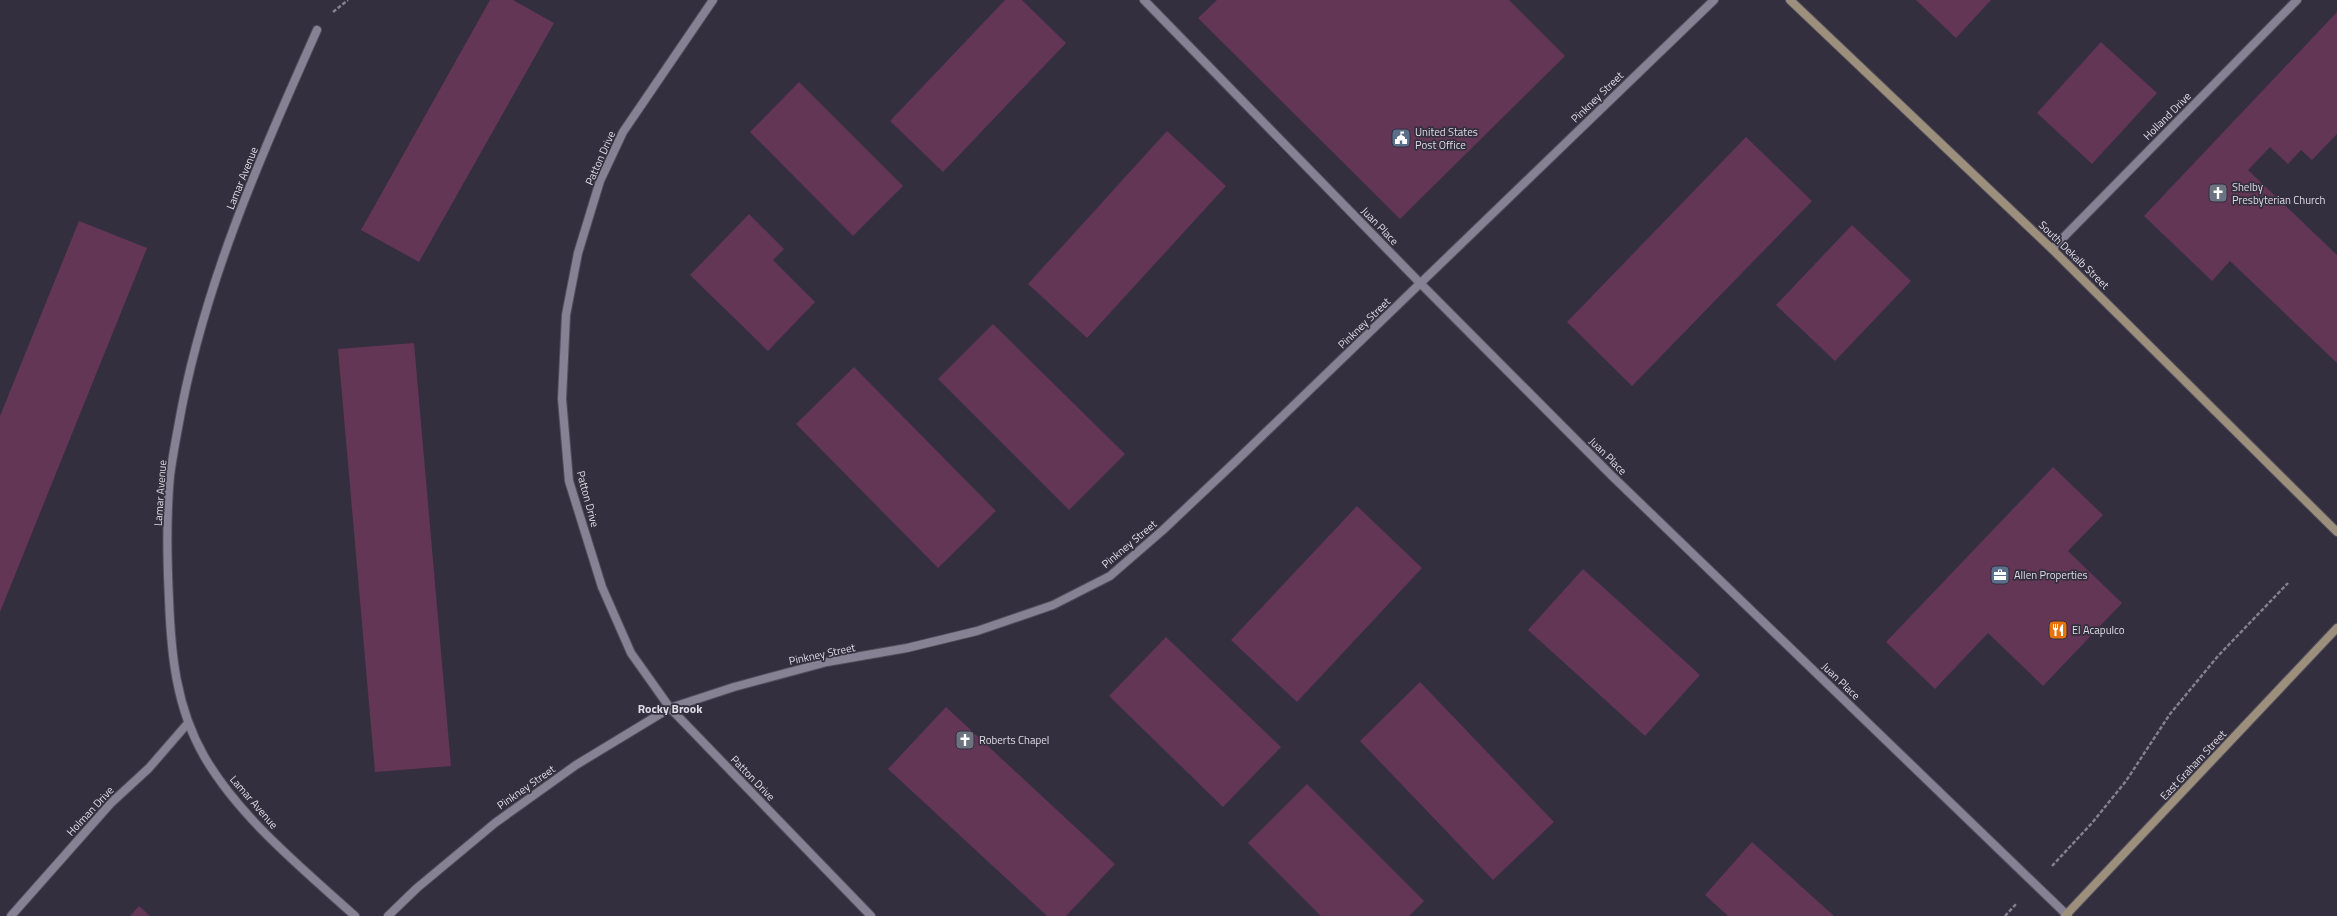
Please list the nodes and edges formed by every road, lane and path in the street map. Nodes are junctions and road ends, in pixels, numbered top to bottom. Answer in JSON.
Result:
{"nodes":[{"id":1,"x":713,"y":0,"type":"edge"},
{"id":2,"x":1144,"y":0,"type":"edge"},
{"id":3,"x":1714,"y":0,"type":"edge"},
{"id":4,"x":1790,"y":0,"type":"edge"},
{"id":5,"x":2297,"y":0,"type":"edge"},
{"id":6,"x":317,"y":30,"type":"dead end"},
{"id":7,"x":2052,"y":249,"type":"junction"},
{"id":8,"x":1421,"y":284,"type":"junction"},
{"id":9,"x":2337,"y":532,"type":"edge"},
{"id":10,"x":2288,"y":583,"type":"dead end"},
{"id":11,"x":2337,"y":628,"type":"edge"},
{"id":12,"x":670,"y":708,"type":"junction"},
{"id":13,"x":188,"y":723,"type":"junction"},
{"id":14,"x":2035,"y":884,"type":"junction"},
{"id":15,"x":11,"y":916,"type":"edge"},
{"id":16,"x":355,"y":916,"type":"edge"},
{"id":17,"x":388,"y":916,"type":"edge"},
{"id":18,"x":872,"y":916,"type":"edge"},
{"id":19,"x":2005,"y":916,"type":"edge"},
{"id":20,"x":2067,"y":916,"type":"edge"}],
"edges":[{"from":1,"to":12,"type":"street","name":"Patton Drive"},
{"from":2,"to":8,"type":"street","name":"Juan Place"},
{"from":3,"to":8,"type":"street","name":"Pinkney Street"},
{"from":4,"to":7,"type":"main road","name":"South Dekalb Street"},
{"from":5,"to":7,"type":"street","name":"Holland Drive"},
{"from":6,"to":13,"type":"street","name":"Lamar Avenue"},
{"from":7,"to":9,"type":"main road","name":"South Dekalb Street"},
{"from":8,"to":12,"type":"street","name":"Pinkney Street"},
{"from":8,"to":14,"type":"street","name":"Juan Place"},
{"from":10,"to":14,"type":"path"},
{"from":11,"to":20,"type":"main road","name":"East Graham Street"},
{"from":12,"to":17,"type":"street","name":"Pinkney Street"},
{"from":12,"to":18,"type":"street","name":"Patton Drive"},
{"from":13,"to":15,"type":"street","name":"Holman Drive"},
{"from":13,"to":16,"type":"street","name":"Lamar Avenue"},
{"from":14,"to":19,"type":"path"},
{"from":14,"to":20,"type":"street","name":"Juan Place"}]}
